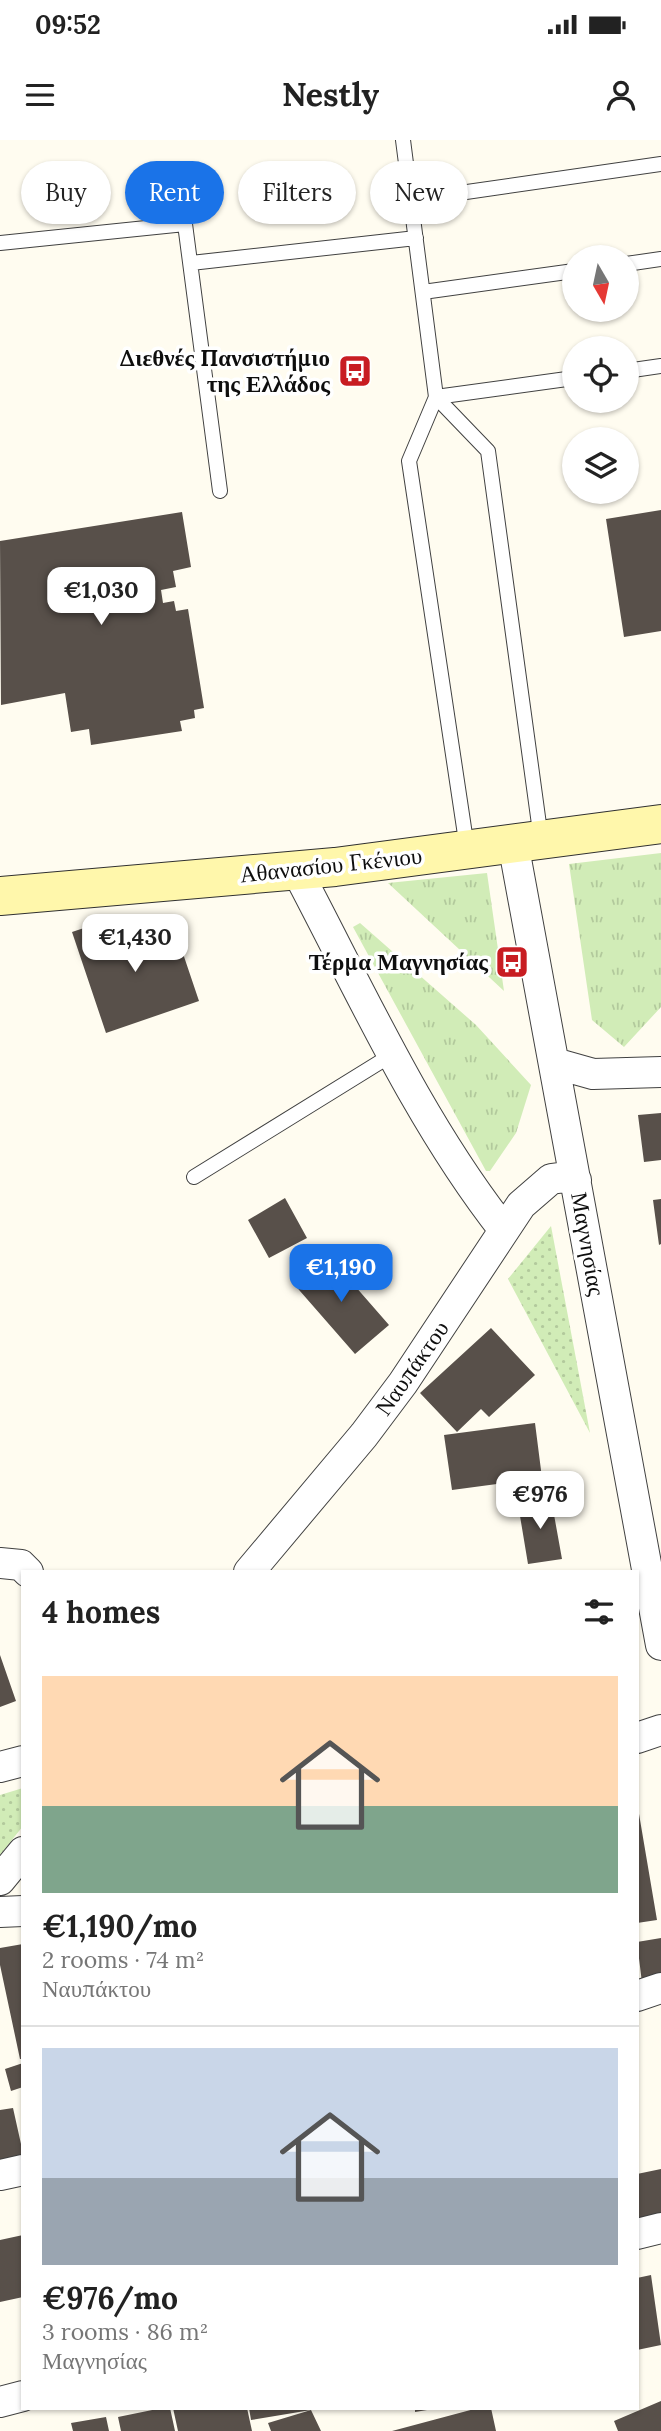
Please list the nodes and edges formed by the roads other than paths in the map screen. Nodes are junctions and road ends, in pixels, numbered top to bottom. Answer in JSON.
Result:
{"nodes":[{"id":1,"x":403,"y":140,"type":"edge"},
{"id":2,"x":406,"y":161,"type":"edge"},
{"id":3,"x":661,"y":164,"type":"edge"},
{"id":4,"x":468,"y":192,"type":"edge"},
{"id":5,"x":414,"y":224,"type":"edge"},
{"id":6,"x":416,"y":238,"type":"junction"},
{"id":7,"x":0,"y":243,"type":"edge"},
{"id":8,"x":661,"y":259,"type":"edge"},
{"id":9,"x":191,"y":262,"type":"junction"},
{"id":10,"x":639,"y":262,"type":"edge"},
{"id":11,"x":562,"y":273,"type":"edge"},
{"id":12,"x":423,"y":292,"type":"junction"},
{"id":13,"x":661,"y":366,"type":"edge"},
{"id":14,"x":639,"y":369,"type":"edge"},
{"id":15,"x":562,"y":380,"type":"edge"},
{"id":16,"x":436,"y":397,"type":"junction"},
{"id":17,"x":220,"y":491,"type":"dead end"},
{"id":18,"x":661,"y":824,"type":"edge"},
{"id":19,"x":527,"y":841,"type":"junction"},
{"id":20,"x":467,"y":849,"type":"junction"},
{"id":21,"x":297,"y":871,"type":"junction"},
{"id":22,"x":0,"y":896,"type":"edge"},
{"id":23,"x":394,"y":1054,"type":"junction"},
{"id":24,"x":554,"y":1063,"type":"junction"},
{"id":25,"x":661,"y":1072,"type":"edge"},
{"id":26,"x":194,"y":1177,"type":"dead end"},
{"id":27,"x":576,"y":1180,"type":"junction"},
{"id":28,"x":504,"y":1230,"type":"junction"},
{"id":29,"x":653,"y":1554,"type":"edge"},
{"id":30,"x":0,"y":1563,"type":"edge"},
{"id":31,"x":26,"y":1570,"type":"edge"},
{"id":32,"x":251,"y":1570,"type":"edge"},
{"id":33,"x":661,"y":1645,"type":"edge"},
{"id":34,"x":661,"y":1730,"type":"edge"},
{"id":35,"x":639,"y":1737,"type":"edge"},
{"id":36,"x":21,"y":1762,"type":"edge"},
{"id":37,"x":0,"y":1767,"type":"edge"},
{"id":38,"x":21,"y":1854,"type":"edge"},
{"id":39,"x":0,"y":1880,"type":"edge"},
{"id":40,"x":21,"y":1911,"type":"edge"},
{"id":41,"x":0,"y":1912,"type":"edge"},
{"id":42,"x":661,"y":1988,"type":"edge"},
{"id":43,"x":639,"y":1995,"type":"edge"},
{"id":44,"x":21,"y":2170,"type":"edge"},
{"id":45,"x":0,"y":2175,"type":"edge"},
{"id":46,"x":661,"y":2228,"type":"edge"},
{"id":47,"x":639,"y":2234,"type":"edge"},
{"id":48,"x":21,"y":2397,"type":"edge"},
{"id":49,"x":0,"y":2402,"type":"edge"}],
"edges":[{"from":1,"to":2,"type":"lane"},
{"from":3,"to":4,"type":"lane"},
{"from":5,"to":6,"type":"lane"},
{"from":6,"to":9,"type":"lane"},
{"from":6,"to":12,"type":"lane"},
{"from":7,"to":9,"type":"lane"},
{"from":8,"to":10,"type":"lane"},
{"from":9,"to":17,"type":"lane"},
{"from":11,"to":12,"type":"lane"},
{"from":12,"to":16,"type":"lane"},
{"from":13,"to":14,"type":"lane"},
{"from":15,"to":16,"type":"lane"},
{"from":16,"to":19,"type":"lane"},
{"from":16,"to":20,"type":"lane"},
{"from":18,"to":19,"type":"street","name":"Αθανασίου Γκένιου"},
{"from":19,"to":20,"type":"street","name":"Αθανασίου Γκένιου"},
{"from":19,"to":24,"type":"street","name":"Μαγνησίας"},
{"from":20,"to":21,"type":"street","name":"Αθανασίου Γκένιου"},
{"from":21,"to":22,"type":"street","name":"Αθανασίου Γκένιου"},
{"from":21,"to":23,"type":"street"},
{"from":23,"to":26,"type":"lane"},
{"from":23,"to":28,"type":"street"},
{"from":24,"to":25,"type":"street"},
{"from":24,"to":27,"type":"street","name":"Μαγνησίας"},
{"from":27,"to":28,"type":"street","name":"Ναυπάκτου"},
{"from":27,"to":29,"type":"street","name":"Μαγνησίας"},
{"from":28,"to":32,"type":"street","name":"Ναυπάκτου"},
{"from":29,"to":33,"type":"street","name":"Μαγνησίας"},
{"from":30,"to":31,"type":"street"},
{"from":34,"to":35,"type":"street"},
{"from":36,"to":37,"type":"street"},
{"from":38,"to":39,"type":"street"},
{"from":40,"to":41,"type":"street"},
{"from":42,"to":43,"type":"street"},
{"from":44,"to":45,"type":"street"},
{"from":46,"to":47,"type":"street"},
{"from":48,"to":49,"type":"street"}]}
